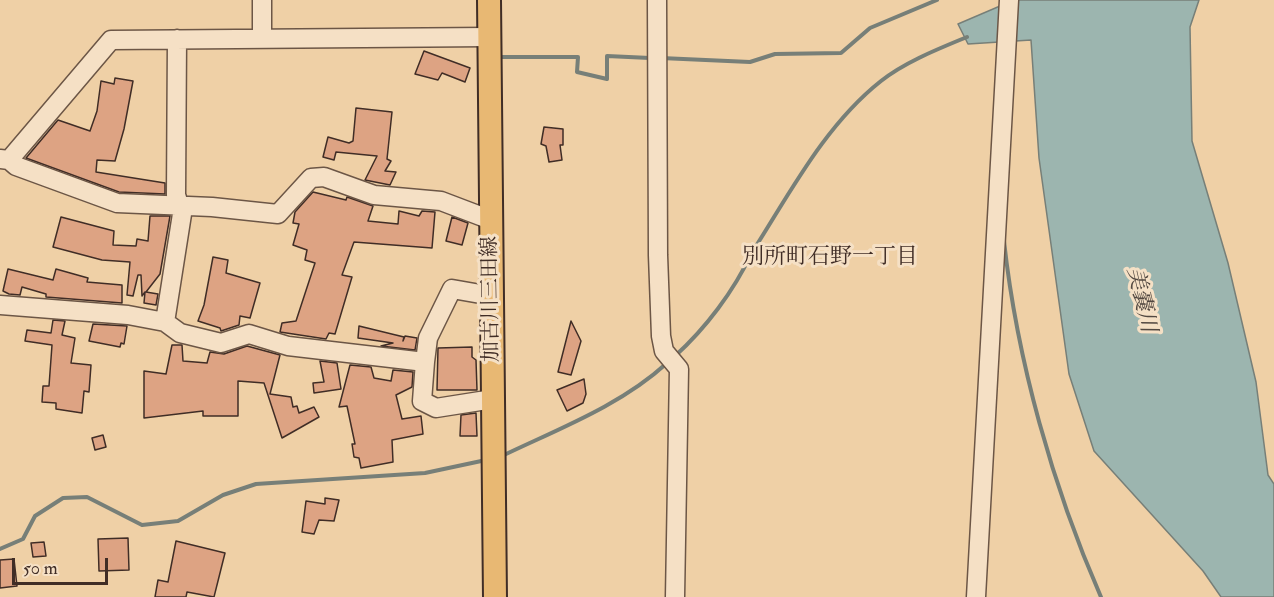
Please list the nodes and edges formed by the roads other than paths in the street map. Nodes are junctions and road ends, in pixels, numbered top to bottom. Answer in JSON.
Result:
{"nodes":[{"id":1,"x":262,"y":0,"type":"edge"},
{"id":2,"x":489,"y":0,"type":"edge"},
{"id":3,"x":657,"y":0,"type":"edge"},
{"id":4,"x":1009,"y":0,"type":"edge"},
{"id":5,"x":489,"y":37,"type":"junction"},
{"id":6,"x":262,"y":38,"type":"junction"},
{"id":7,"x":177,"y":39,"type":"junction"},
{"id":8,"x":4,"y":160,"type":"edge"},
{"id":9,"x":178,"y":205,"type":"junction"},
{"id":10,"x":491,"y":220,"type":"junction"},
{"id":11,"x":492,"y":296,"type":"junction"},
{"id":12,"x":0,"y":305,"type":"edge"},
{"id":13,"x":165,"y":322,"type":"junction"},
{"id":14,"x":425,"y":362,"type":"junction"},
{"id":15,"x":493,"y":399,"type":"junction"},
{"id":16,"x":495,"y":597,"type":"edge"},
{"id":17,"x":675,"y":597,"type":"edge"},
{"id":18,"x":976,"y":597,"type":"edge"}],
"edges":[{"from":1,"to":6,"type":"street"},
{"from":2,"to":5,"type":"main road","name":"加古川三田線"},
{"from":3,"to":17,"type":"street"},
{"from":4,"to":18,"type":"street"},
{"from":5,"to":6,"type":"street"},
{"from":5,"to":10,"type":"main road","name":"加古川三田線"},
{"from":6,"to":7,"type":"street"},
{"from":7,"to":8,"type":"street"},
{"from":7,"to":9,"type":"street"},
{"from":8,"to":9,"type":"street"},
{"from":9,"to":10,"type":"street"},
{"from":9,"to":13,"type":"street"},
{"from":10,"to":11,"type":"main road","name":"加古川三田線"},
{"from":11,"to":14,"type":"street"},
{"from":11,"to":15,"type":"main road","name":"加古川三田線"},
{"from":12,"to":13,"type":"street"},
{"from":13,"to":14,"type":"street"},
{"from":14,"to":15,"type":"street"},
{"from":15,"to":16,"type":"main road","name":"加古川三田線"}]}
